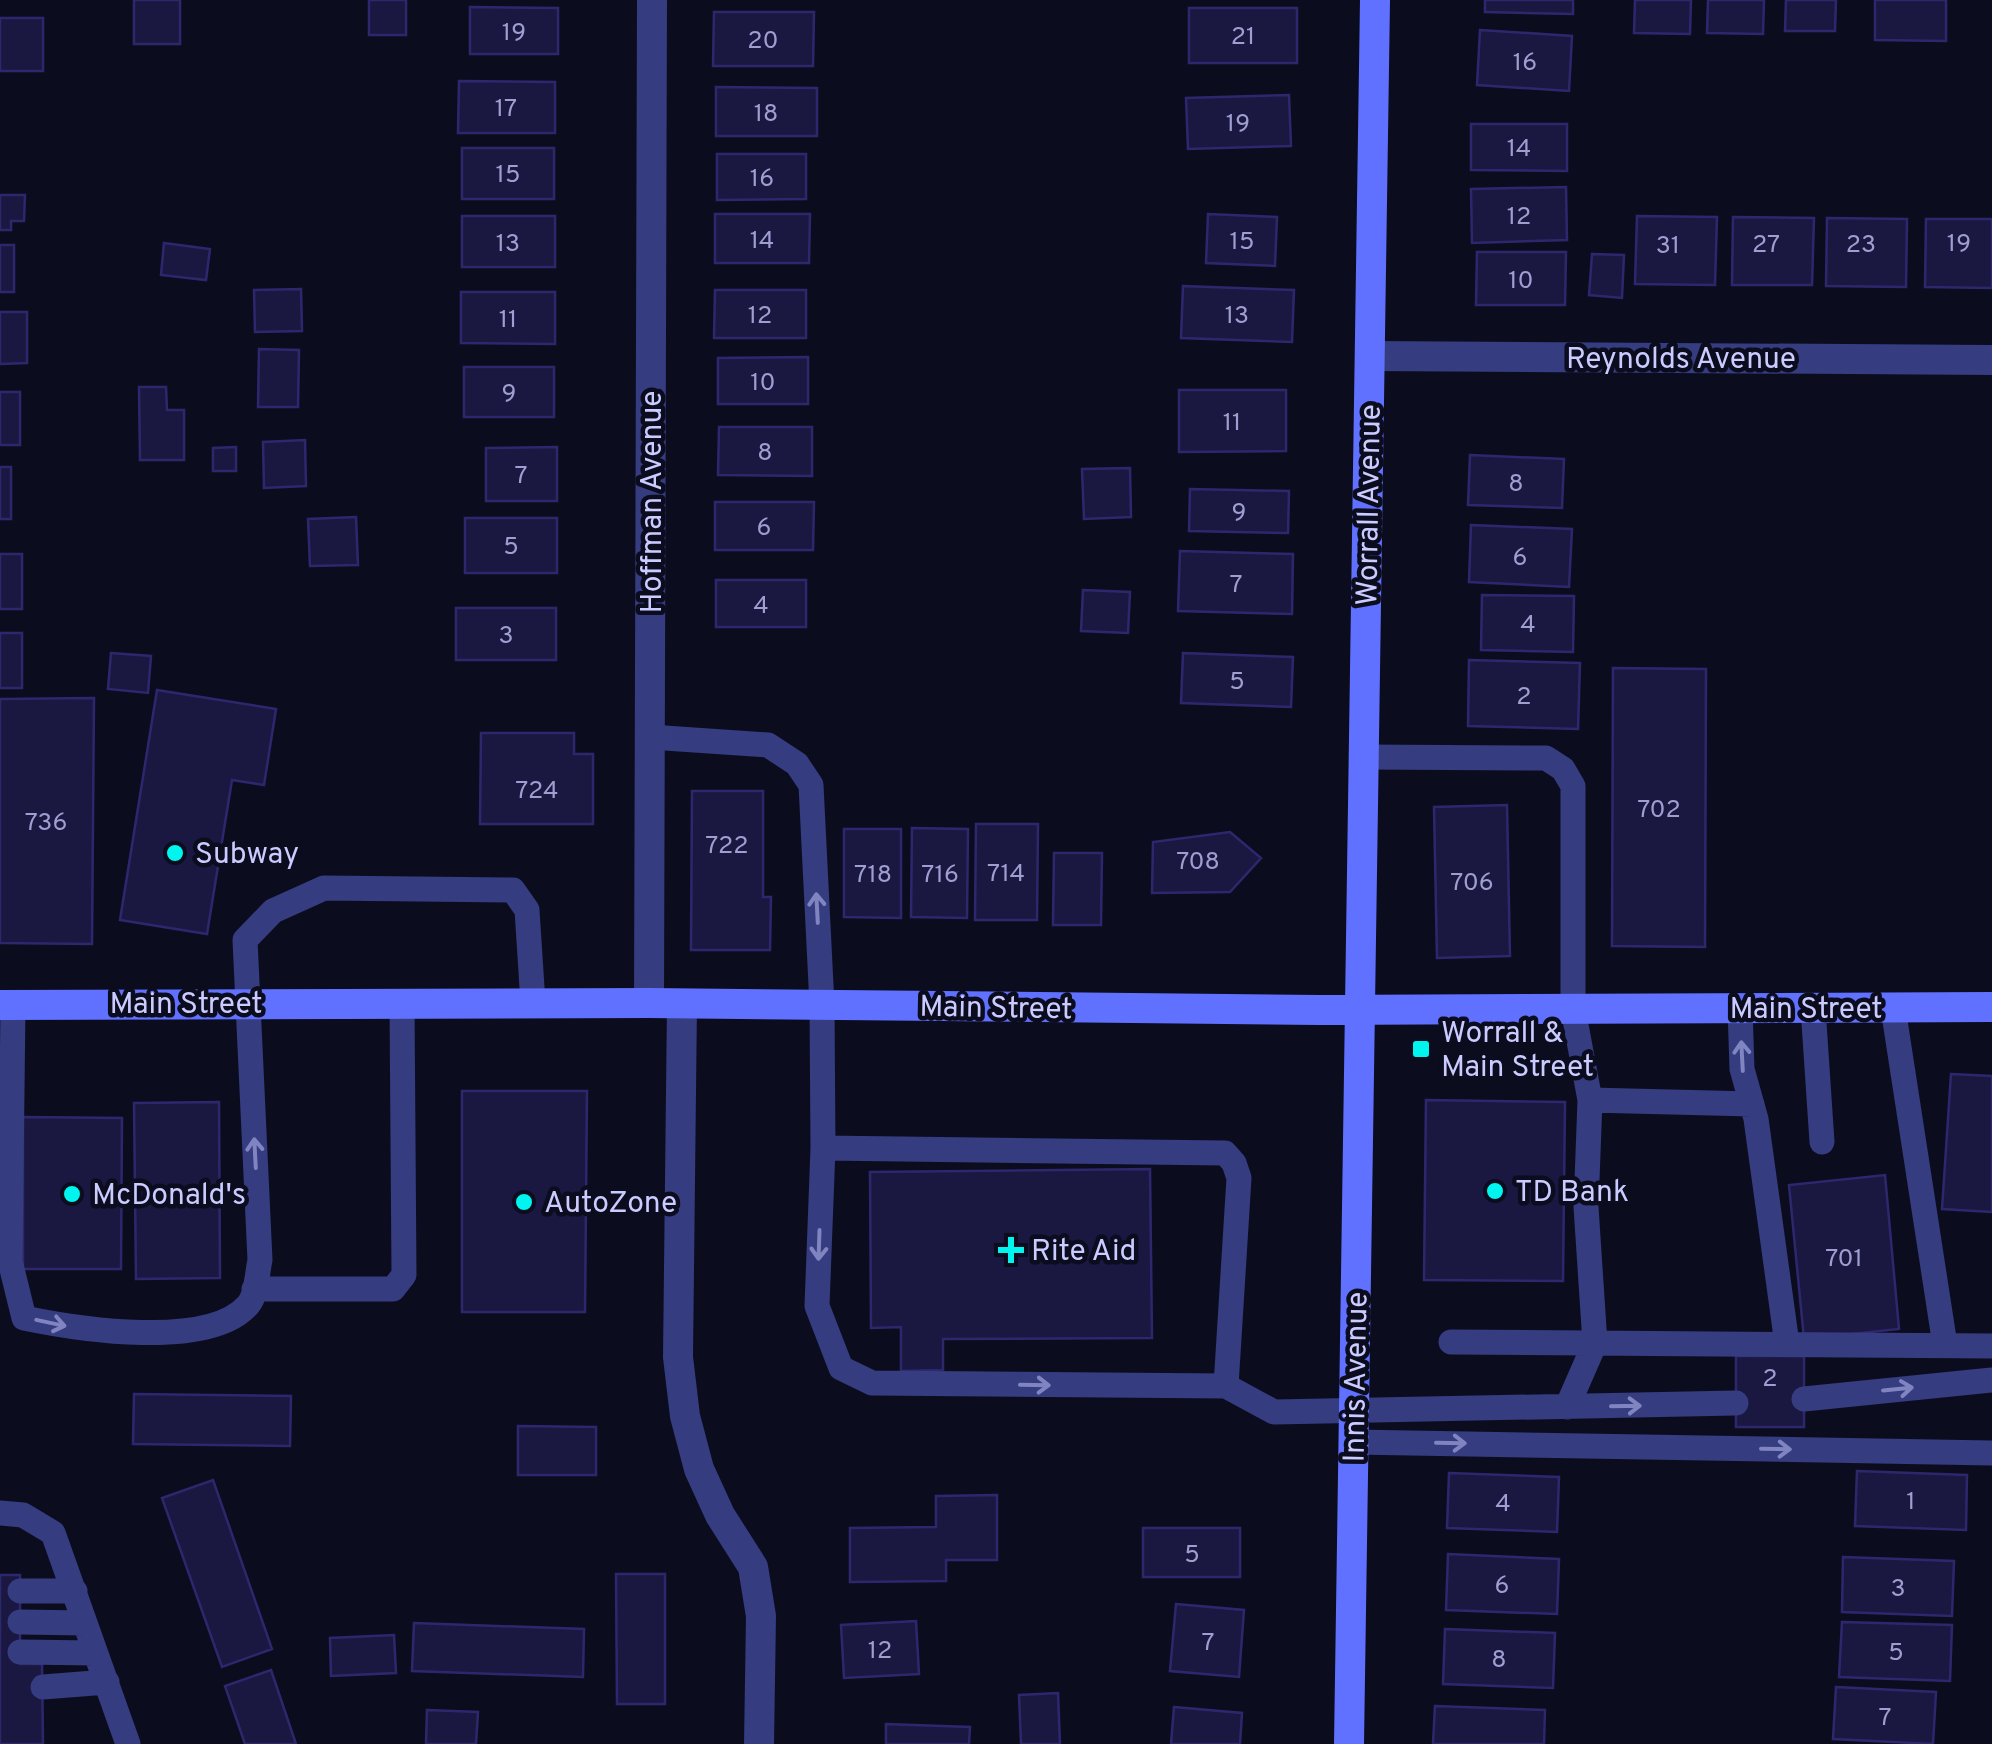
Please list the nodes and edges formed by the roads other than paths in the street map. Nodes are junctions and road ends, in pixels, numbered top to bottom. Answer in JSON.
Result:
{"nodes":[{"id":1,"x":652,"y":0,"type":"edge"},
{"id":2,"x":1375,"y":0,"type":"edge"},
{"id":3,"x":1370,"y":356,"type":"junction"},
{"id":4,"x":1992,"y":360,"type":"edge"},
{"id":5,"x":650,"y":736,"type":"junction"},
{"id":6,"x":1365,"y":756,"type":"junction"},
{"id":7,"x":248,"y":1002,"type":"junction"},
{"id":8,"x":402,"y":1003,"type":"junction"},
{"id":9,"x":533,"y":1003,"type":"junction"},
{"id":10,"x":649,"y":1003,"type":"junction"},
{"id":11,"x":682,"y":1004,"type":"junction"},
{"id":12,"x":6,"y":1005,"type":"edge"},
{"id":13,"x":822,"y":1005,"type":"junction"},
{"id":14,"x":1740,"y":1008,"type":"junction"},
{"id":15,"x":1813,"y":1008,"type":"junction"},
{"id":16,"x":1893,"y":1008,"type":"junction"},
{"id":17,"x":1992,"y":1008,"type":"edge"},
{"id":18,"x":1573,"y":1009,"type":"junction"},
{"id":19,"x":1362,"y":1010,"type":"junction"},
{"id":20,"x":1590,"y":1100,"type":"junction"},
{"id":21,"x":1752,"y":1104,"type":"junction"},
{"id":22,"x":1822,"y":1142,"type":"dead end"},
{"id":23,"x":823,"y":1148,"type":"junction"},
{"id":24,"x":254,"y":1289,"type":"junction"},
{"id":25,"x":1451,"y":1342,"type":"dead end"},
{"id":26,"x":1594,"y":1343,"type":"junction"},
{"id":27,"x":1787,"y":1344,"type":"junction"},
{"id":28,"x":1945,"y":1346,"type":"junction"},
{"id":29,"x":1992,"y":1346,"type":"edge"},
{"id":30,"x":1992,"y":1380,"type":"edge"},
{"id":31,"x":1226,"y":1386,"type":"junction"},
{"id":32,"x":1804,"y":1398,"type":"dead end"},
{"id":33,"x":1736,"y":1403,"type":"dead end"},
{"id":34,"x":1568,"y":1407,"type":"junction"},
{"id":35,"x":1354,"y":1427,"type":"junction"},
{"id":36,"x":1992,"y":1454,"type":"edge"},
{"id":37,"x":0,"y":1513,"type":"edge"},
{"id":38,"x":20,"y":1591,"type":"dead end"},
{"id":39,"x":75,"y":1591,"type":"junction"},
{"id":40,"x":20,"y":1622,"type":"dead end"},
{"id":41,"x":85,"y":1623,"type":"junction"},
{"id":42,"x":20,"y":1652,"type":"dead end"},
{"id":43,"x":95,"y":1653,"type":"junction"},
{"id":44,"x":107,"y":1682,"type":"junction"},
{"id":45,"x":43,"y":1688,"type":"dead end"},
{"id":46,"x":128,"y":1744,"type":"edge"},
{"id":47,"x":759,"y":1744,"type":"edge"},
{"id":48,"x":1349,"y":1744,"type":"edge"}],
"edges":[{"from":1,"to":5,"type":"street","name":"Hoffman Avenue"},
{"from":2,"to":3,"type":"street","name":"Worrall Avenue"},
{"from":3,"to":4,"type":"street","name":"Reynolds Avenue"},
{"from":3,"to":6,"type":"street","name":"Worrall Avenue"},
{"from":5,"to":10,"type":"street","name":"Hoffman Avenue"},
{"from":13,"to":5,"type":"lane","one_way":true},
{"from":6,"to":18,"type":"lane"},
{"from":6,"to":19,"type":"street","name":"Worrall Avenue"},
{"from":7,"to":8,"type":"street","name":"Main Street"},
{"from":7,"to":9,"type":"lane"},
{"from":7,"to":12,"type":"street","name":"Main Street"},
{"from":24,"to":7,"type":"lane","one_way":true},
{"from":8,"to":9,"type":"street","name":"Main Street"},
{"from":8,"to":24,"type":"lane"},
{"from":9,"to":10,"type":"street","name":"Main Street"},
{"from":10,"to":11,"type":"street","name":"Main Street"},
{"from":11,"to":13,"type":"street","name":"Main Street"},
{"from":11,"to":47,"type":"street"},
{"from":12,"to":24,"type":"lane","one_way":true},
{"from":13,"to":19,"type":"street","name":"Main Street"},
{"from":13,"to":23,"type":"lane"},
{"from":14,"to":15,"type":"street","name":"Main Street"},
{"from":14,"to":18,"type":"street","name":"Main Street"},
{"from":21,"to":14,"type":"lane","one_way":true},
{"from":15,"to":16,"type":"street","name":"Main Street"},
{"from":15,"to":22,"type":"lane"},
{"from":16,"to":17,"type":"street","name":"Main Street"},
{"from":16,"to":28,"type":"lane"},
{"from":18,"to":19,"type":"street","name":"Main Street"},
{"from":18,"to":20,"type":"lane"},
{"from":19,"to":35,"type":"street","name":"Innis Avenue"},
{"from":20,"to":21,"type":"lane"},
{"from":20,"to":26,"type":"lane"},
{"from":21,"to":27,"type":"lane"},
{"from":23,"to":31,"type":"lane","one_way":true},
{"from":23,"to":31,"type":"lane"},
{"from":25,"to":26,"type":"lane"},
{"from":26,"to":27,"type":"lane"},
{"from":26,"to":34,"type":"lane"},
{"from":27,"to":28,"type":"lane"},
{"from":28,"to":29,"type":"lane"},
{"from":32,"to":30,"type":"lane","one_way":true},
{"from":31,"to":35,"type":"lane"},
{"from":34,"to":33,"type":"lane","one_way":true},
{"from":34,"to":35,"type":"lane"},
{"from":35,"to":36,"type":"lane","one_way":true},
{"from":35,"to":48,"type":"street","name":"Innis Avenue"},
{"from":37,"to":39,"type":"lane"},
{"from":38,"to":39,"type":"lane"},
{"from":39,"to":41,"type":"lane"},
{"from":40,"to":41,"type":"lane"},
{"from":41,"to":43,"type":"lane"},
{"from":42,"to":43,"type":"lane"},
{"from":43,"to":44,"type":"lane"},
{"from":44,"to":45,"type":"lane"},
{"from":44,"to":46,"type":"lane"}]}
